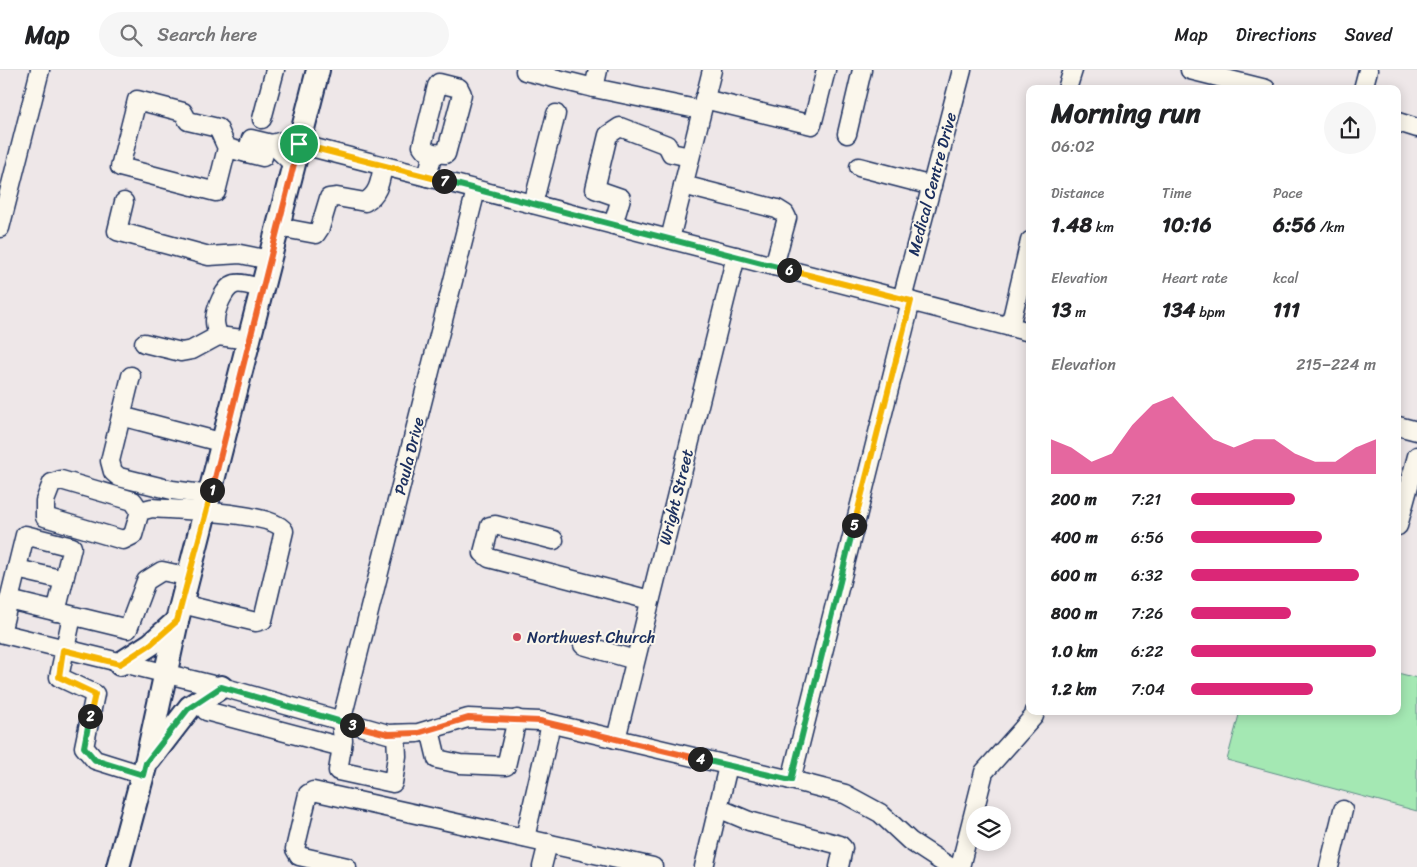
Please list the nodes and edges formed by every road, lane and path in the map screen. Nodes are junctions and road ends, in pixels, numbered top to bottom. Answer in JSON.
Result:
{"nodes":[{"id":1,"x":40,"y":70,"type":"edge"},
{"id":2,"x":274,"y":70,"type":"edge"},
{"id":3,"x":318,"y":70,"type":"edge"},
{"id":4,"x":524,"y":70,"type":"edge"},
{"id":5,"x":598,"y":70,"type":"edge"},
{"id":6,"x":712,"y":70,"type":"edge"},
{"id":7,"x":826,"y":70,"type":"edge"},
{"id":8,"x":862,"y":70,"type":"edge"},
{"id":9,"x":962,"y":70,"type":"edge"},
{"id":10,"x":1073,"y":70,"type":"edge"},
{"id":11,"x":1190,"y":70,"type":"edge"},
{"id":12,"x":1368,"y":70,"type":"edge"},
{"id":13,"x":1068,"y":85,"type":"edge"},
{"id":14,"x":1250,"y":85,"type":"edge"},
{"id":15,"x":1364,"y":85,"type":"edge"},
{"id":16,"x":594,"y":88,"type":"junction"},
{"id":17,"x":702,"y":105,"type":"junction"},
{"id":18,"x":556,"y":114,"type":"dead end"},
{"id":19,"x":262,"y":119,"type":"dead end"},
{"id":20,"x":1401,"y":123,"type":"edge"},
{"id":21,"x":1417,"y":128,"type":"edge"},
{"id":22,"x":846,"y":134,"type":"dead end"},
{"id":23,"x":270,"y":143,"type":"junction"},
{"id":24,"x":227,"y":148,"type":"junction"},
{"id":25,"x":298,"y":148,"type":"junction"},
{"id":26,"x":433,"y":153,"type":"dead end"},
{"id":27,"x":690,"y":157,"type":"junction"},
{"id":28,"x":383,"y":166,"type":"junction"},
{"id":29,"x":858,"y":167,"type":"dead end"},
{"id":30,"x":427,"y":177,"type":"junction"},
{"id":31,"x":683,"y":185,"type":"junction"},
{"id":32,"x":932,"y":186,"type":"junction"},
{"id":33,"x":476,"y":190,"type":"junction"},
{"id":34,"x":124,"y":202,"type":"dead end"},
{"id":35,"x":533,"y":204,"type":"junction"},
{"id":36,"x":613,"y":225,"type":"junction"},
{"id":37,"x":278,"y":227,"type":"junction"},
{"id":38,"x":0,"y":228,"type":"edge"},
{"id":39,"x":670,"y":239,"type":"junction"},
{"id":40,"x":736,"y":256,"type":"junction"},
{"id":41,"x":1026,"y":259,"type":"edge"},
{"id":42,"x":270,"y":260,"type":"junction"},
{"id":43,"x":774,"y":266,"type":"junction"},
{"id":44,"x":263,"y":289,"type":"junction"},
{"id":45,"x":906,"y":300,"type":"junction"},
{"id":46,"x":1010,"y":326,"type":"junction"},
{"id":47,"x":1026,"y":331,"type":"edge"},
{"id":48,"x":218,"y":336,"type":"junction"},
{"id":49,"x":250,"y":340,"type":"junction"},
{"id":50,"x":144,"y":343,"type":"dead end"},
{"id":51,"x":131,"y":376,"type":"dead end"},
{"id":52,"x":121,"y":416,"type":"junction"},
{"id":53,"x":1401,"y":427,"type":"edge"},
{"id":54,"x":1417,"y":431,"type":"edge"},
{"id":55,"x":224,"y":443,"type":"junction"},
{"id":56,"x":1417,"y":456,"type":"edge"},
{"id":57,"x":208,"y":504,"type":"junction"},
{"id":58,"x":140,"y":511,"type":"junction"},
{"id":59,"x":1401,"y":515,"type":"edge"},
{"id":60,"x":554,"y":540,"type":"dead end"},
{"id":61,"x":16,"y":568,"type":"junction"},
{"id":62,"x":190,"y":577,"type":"junction"},
{"id":63,"x":64,"y":580,"type":"junction"},
{"id":64,"x":9,"y":600,"type":"junction"},
{"id":65,"x":650,"y":600,"type":"junction"},
{"id":66,"x":180,"y":612,"type":"junction"},
{"id":67,"x":64,"y":614,"type":"junction"},
{"id":68,"x":0,"y":633,"type":"edge"},
{"id":69,"x":583,"y":645,"type":"dead end"},
{"id":70,"x":63,"y":650,"type":"junction"},
{"id":71,"x":635,"y":660,"type":"junction"},
{"id":72,"x":120,"y":664,"type":"junction"},
{"id":73,"x":166,"y":674,"type":"junction"},
{"id":74,"x":221,"y":687,"type":"junction"},
{"id":75,"x":251,"y":696,"type":"junction"},
{"id":76,"x":206,"y":711,"type":"dead end"},
{"id":77,"x":1034,"y":715,"type":"edge"},
{"id":78,"x":516,"y":719,"type":"junction"},
{"id":79,"x":246,"y":722,"type":"junction"},
{"id":80,"x":341,"y":722,"type":"junction"},
{"id":81,"x":551,"y":724,"type":"junction"},
{"id":82,"x":430,"y":730,"type":"junction"},
{"id":83,"x":396,"y":734,"type":"junction"},
{"id":84,"x":616,"y":739,"type":"junction"},
{"id":85,"x":342,"y":747,"type":"junction"},
{"id":86,"x":728,"y":766,"type":"junction"},
{"id":87,"x":144,"y":769,"type":"junction"},
{"id":88,"x":791,"y":780,"type":"junction"},
{"id":89,"x":718,"y":808,"type":"junction"},
{"id":90,"x":1343,"y":810,"type":"dead end"},
{"id":91,"x":525,"y":838,"type":"junction"},
{"id":92,"x":548,"y":843,"type":"junction"},
{"id":93,"x":118,"y":867,"type":"edge"},
{"id":94,"x":347,"y":867,"type":"edge"},
{"id":95,"x":542,"y":867,"type":"edge"},
{"id":96,"x":653,"y":867,"type":"edge"},
{"id":97,"x":704,"y":867,"type":"edge"},
{"id":98,"x":839,"y":867,"type":"edge"},
{"id":99,"x":950,"y":867,"type":"edge"},
{"id":100,"x":960,"y":867,"type":"edge"},
{"id":101,"x":1328,"y":867,"type":"edge"}],
"edges":[{"from":1,"to":38,"type":"street"},
{"from":2,"to":19,"type":"street"},
{"from":3,"to":25,"type":"main road"},
{"from":4,"to":16,"type":"street"},
{"from":5,"to":16,"type":"street"},
{"from":6,"to":17,"type":"street"},
{"from":7,"to":17,"type":"street"},
{"from":8,"to":22,"type":"street"},
{"from":9,"to":32,"type":"street","name":"Medical Centre Drive"},
{"from":10,"to":13,"type":"street"},
{"from":11,"to":14,"type":"street"},
{"from":12,"to":15,"type":"street"},
{"from":16,"to":17,"type":"street"},
{"from":17,"to":27,"type":"street"},
{"from":18,"to":35,"type":"street"},
{"from":20,"to":21,"type":"street"},
{"from":23,"to":24,"type":"street"},
{"from":23,"to":25,"type":"street"},
{"from":23,"to":25,"type":"street"},
{"from":24,"to":24,"type":"street"},
{"from":25,"to":28,"type":"street"},
{"from":25,"to":37,"type":"main road"},
{"from":26,"to":30,"type":"street"},
{"from":27,"to":31,"type":"street"},
{"from":27,"to":36,"type":"street"},
{"from":28,"to":30,"type":"street"},
{"from":28,"to":37,"type":"street"},
{"from":29,"to":32,"type":"street"},
{"from":30,"to":33,"type":"street"},
{"from":31,"to":39,"type":"street"},
{"from":31,"to":43,"type":"street"},
{"from":32,"to":45,"type":"street","name":"Medical Centre Drive"},
{"from":33,"to":35,"type":"street"},
{"from":33,"to":80,"type":"street","name":"Paula Drive"},
{"from":34,"to":42,"type":"street"},
{"from":35,"to":36,"type":"street"},
{"from":36,"to":39,"type":"street"},
{"from":37,"to":42,"type":"main road"},
{"from":39,"to":40,"type":"street"},
{"from":40,"to":43,"type":"street"},
{"from":40,"to":65,"type":"street","name":"Wright Street"},
{"from":41,"to":46,"type":"street"},
{"from":42,"to":44,"type":"main road"},
{"from":43,"to":45,"type":"street"},
{"from":44,"to":48,"type":"street"},
{"from":44,"to":49,"type":"main road"},
{"from":45,"to":46,"type":"street"},
{"from":45,"to":88,"type":"street","name":"Medical Centre Drive"},
{"from":46,"to":47,"type":"street"},
{"from":48,"to":49,"type":"street"},
{"from":48,"to":50,"type":"street"},
{"from":49,"to":55,"type":"main road"},
{"from":51,"to":52,"type":"street"},
{"from":52,"to":55,"type":"street"},
{"from":52,"to":57,"type":"street"},
{"from":53,"to":54,"type":"street"},
{"from":55,"to":57,"type":"main road"},
{"from":56,"to":59,"type":"street"},
{"from":57,"to":58,"type":"street"},
{"from":57,"to":62,"type":"main road"},
{"from":57,"to":66,"type":"street"},
{"from":58,"to":58,"type":"street"},
{"from":60,"to":65,"type":"street"},
{"from":61,"to":63,"type":"street"},
{"from":61,"to":63,"type":"street"},
{"from":61,"to":64,"type":"street"},
{"from":62,"to":66,"type":"main road"},
{"from":62,"to":67,"type":"street"},
{"from":63,"to":67,"type":"street"},
{"from":64,"to":67,"type":"street"},
{"from":64,"to":68,"type":"street"},
{"from":65,"to":71,"type":"street","name":"Wright Street"},
{"from":66,"to":72,"type":"main road"},
{"from":66,"to":73,"type":"main road"},
{"from":67,"to":70,"type":"street"},
{"from":68,"to":70,"type":"street"},
{"from":69,"to":71,"type":"street"},
{"from":70,"to":72,"type":"street"},
{"from":70,"to":87,"type":"street"},
{"from":71,"to":84,"type":"street","name":"Wright Street"},
{"from":72,"to":73,"type":"street"},
{"from":73,"to":74,"type":"street"},
{"from":73,"to":87,"type":"main road"},
{"from":74,"to":75,"type":"street"},
{"from":74,"to":87,"type":"main road"},
{"from":75,"to":79,"type":"street"},
{"from":75,"to":80,"type":"street"},
{"from":76,"to":79,"type":"street"},
{"from":77,"to":100,"type":"street"},
{"from":78,"to":81,"type":"street"},
{"from":78,"to":82,"type":"street"},
{"from":78,"to":82,"type":"street"},
{"from":79,"to":85,"type":"street"},
{"from":80,"to":83,"type":"street"},
{"from":80,"to":85,"type":"street","name":"Paula Drive"},
{"from":81,"to":84,"type":"street"},
{"from":81,"to":91,"type":"street"},
{"from":82,"to":83,"type":"street"},
{"from":83,"to":85,"type":"street","name":"Paula Drive"},
{"from":84,"to":86,"type":"street"},
{"from":86,"to":88,"type":"street"},
{"from":86,"to":89,"type":"street"},
{"from":87,"to":93,"type":"main road"},
{"from":88,"to":99,"type":"street"},
{"from":89,"to":97,"type":"street"},
{"from":89,"to":98,"type":"street"},
{"from":90,"to":101,"type":"street"},
{"from":91,"to":92,"type":"street"},
{"from":91,"to":94,"type":"street"},
{"from":92,"to":95,"type":"street"},
{"from":92,"to":96,"type":"street"}]}
